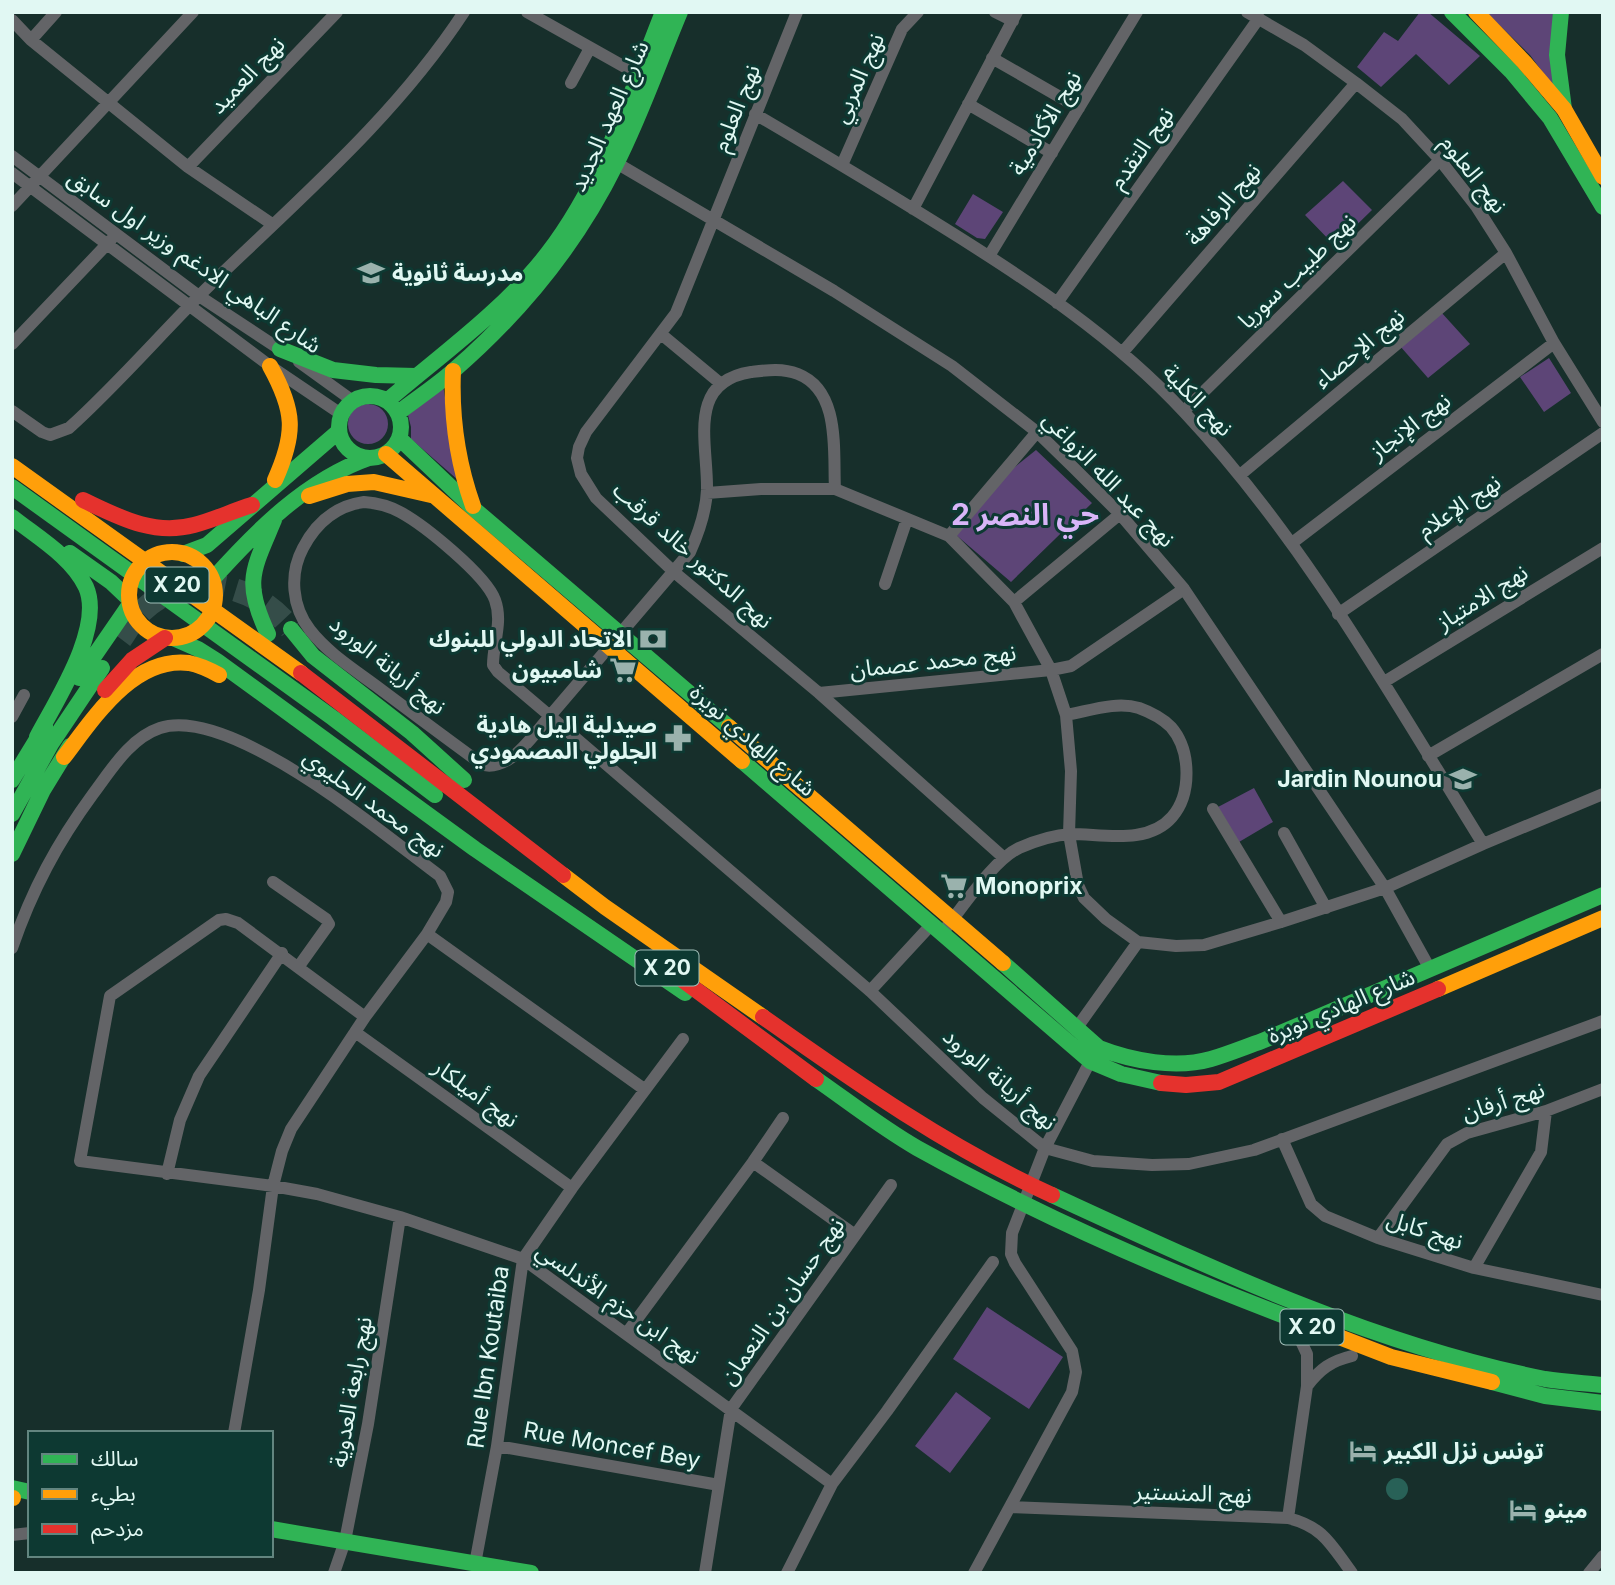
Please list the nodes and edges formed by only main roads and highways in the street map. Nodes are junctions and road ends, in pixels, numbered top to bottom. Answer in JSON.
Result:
{"nodes":[{"id":1,"x":663,"y":12,"type":"edge"},
{"id":2,"x":680,"y":12,"type":"edge"},
{"id":3,"x":1561,"y":12,"type":"edge"},
{"id":4,"x":1468,"y":15,"type":"edge"},
{"id":5,"x":1563,"y":109,"type":"junction"},
{"id":6,"x":611,"y":160,"type":"junction"},
{"id":7,"x":1603,"y":177,"type":"edge"},
{"id":8,"x":1603,"y":207,"type":"edge"},
{"id":9,"x":279,"y":349,"type":"road end"},
{"id":10,"x":270,"y":366,"type":"road end"},
{"id":11,"x":453,"y":370,"type":"junction"},
{"id":12,"x":416,"y":376,"type":"junction"},
{"id":13,"x":392,"y":407,"type":"junction"},
{"id":14,"x":339,"y":431,"type":"junction"},
{"id":15,"x":399,"y":438,"type":"junction"},
{"id":16,"x":12,"y":450,"type":"edge"},
{"id":17,"x":386,"y":454,"type":"junction"},
{"id":18,"x":369,"y":458,"type":"junction"},
{"id":19,"x":12,"y":466,"type":"edge"},
{"id":20,"x":12,"y":487,"type":"edge"},
{"id":21,"x":271,"y":489,"type":"junction"},
{"id":22,"x":435,"y":496,"type":"junction"},
{"id":23,"x":83,"y":500,"type":"junction"},
{"id":24,"x":296,"y":500,"type":"junction"},
{"id":25,"x":252,"y":505,"type":"junction"},
{"id":26,"x":474,"y":509,"type":"junction"},
{"id":27,"x":12,"y":516,"type":"edge"},
{"id":28,"x":274,"y":520,"type":"junction"},
{"id":29,"x":176,"y":553,"type":"junction"},
{"id":30,"x":214,"y":587,"type":"junction"},
{"id":31,"x":130,"y":602,"type":"junction"},
{"id":32,"x":291,"y":629,"type":"tunnel mouth"},
{"id":33,"x":268,"y":634,"type":"junction"},
{"id":34,"x":169,"y":638,"type":"junction"},
{"id":35,"x":121,"y":639,"type":"tunnel mouth"},
{"id":36,"x":615,"y":640,"type":"junction"},
{"id":37,"x":37,"y":737,"type":"junction"},
{"id":38,"x":341,"y":752,"type":"junction"},
{"id":39,"x":64,"y":757,"type":"junction"},
{"id":40,"x":12,"y":780,"type":"edge"},
{"id":41,"x":489,"y":803,"type":"junction"},
{"id":42,"x":12,"y":814,"type":"edge"},
{"id":43,"x":12,"y":854,"type":"edge"},
{"id":44,"x":1603,"y":895,"type":"edge"},
{"id":45,"x":1603,"y":918,"type":"edge"},
{"id":46,"x":718,"y":986,"type":"junction"},
{"id":47,"x":1094,"y":1055,"type":"junction"},
{"id":48,"x":798,"y":1067,"type":"junction"},
{"id":49,"x":1157,"y":1264,"type":"junction"},
{"id":50,"x":1425,"y":1382,"type":"dead end"},
{"id":51,"x":1603,"y":1385,"type":"edge"},
{"id":52,"x":1496,"y":1400,"type":"dead end"},
{"id":53,"x":1603,"y":1404,"type":"edge"},
{"id":54,"x":273,"y":1530,"type":"edge"},
{"id":55,"x":531,"y":1573,"type":"edge"}],
"edges":[{"from":1,"to":6,"type":"main road","name":"شارع العهد الجديد"},
{"from":2,"to":6,"type":"main road","name":"شارع العهد الجديد"},
{"from":3,"to":5,"type":"main road"},
{"from":4,"to":5,"type":"main road"},
{"from":4,"to":8,"type":"main road"},
{"from":5,"to":7,"type":"main road"},
{"from":6,"to":11,"type":"main road","name":"شارع العهد الجديد"},
{"from":6,"to":12,"type":"main road","name":"شارع العهد الجديد"},
{"from":9,"to":12,"type":"main road"},
{"from":10,"to":21,"type":"main road"},
{"from":11,"to":13,"type":"main road","name":"شارع العهد الجديد"},
{"from":11,"to":26,"type":"main road"},
{"from":12,"to":13,"type":"main road","name":"شارع العهد الجديد"},
{"from":13,"to":14,"type":"main road"},
{"from":13,"to":15,"type":"main road"},
{"from":14,"to":18,"type":"main road"},
{"from":14,"to":21,"type":"main road"},
{"from":15,"to":17,"type":"main road"},
{"from":15,"to":26,"type":"main road","name":"شارع الهادي نويرة"},
{"from":16,"to":23,"type":"main road"},
{"from":17,"to":18,"type":"main road"},
{"from":17,"to":22,"type":"main road","name":"شارع الهادي نويرة"},
{"from":18,"to":24,"type":"main road"},
{"from":19,"to":46,"type":"main road","number":"X 20"},
{"from":20,"to":48,"type":"main road","number":"X 20"},
{"from":21,"to":25,"type":"main road"},
{"from":22,"to":24,"type":"main road"},
{"from":22,"to":36,"type":"main road","name":"شارع الهادي نويرة"},
{"from":23,"to":25,"type":"main road"},
{"from":23,"to":29,"type":"main road"},
{"from":24,"to":28,"type":"main road"},
{"from":25,"to":29,"type":"main road"},
{"from":26,"to":36,"type":"main road","name":"شارع الهادي نويرة"},
{"from":27,"to":31,"type":"main road"},
{"from":27,"to":37,"type":"main road"},
{"from":28,"to":30,"type":"main road"},
{"from":28,"to":33,"type":"main road"},
{"from":29,"to":30,"type":"main road"},
{"from":29,"to":31,"type":"main road"},
{"from":30,"to":33,"type":"main road"},
{"from":30,"to":34,"type":"main road"},
{"from":31,"to":34,"type":"main road"},
{"from":31,"to":37,"type":"main road"},
{"from":32,"to":41,"type":"main road"},
{"from":33,"to":41,"type":"main road"},
{"from":34,"to":38,"type":"main road"},
{"from":34,"to":39,"type":"main road"},
{"from":35,"to":42,"type":"main road"},
{"from":36,"to":47,"type":"main road","name":"شارع الهادي نويرة"},
{"from":36,"to":47,"type":"main road","name":"شارع الهادي نويرة"},
{"from":37,"to":40,"type":"main road"},
{"from":38,"to":39,"type":"main road"},
{"from":38,"to":48,"type":"main road"},
{"from":39,"to":43,"type":"main road"},
{"from":41,"to":46,"type":"main road"},
{"from":44,"to":47,"type":"main road","name":"شارع الهادي نويرة"},
{"from":45,"to":47,"type":"main road","name":"شارع الهادي نويرة"},
{"from":46,"to":51,"type":"main road","number":"X 20"},
{"from":48,"to":49,"type":"main road","number":"X 20"},
{"from":49,"to":50,"type":"main road"},
{"from":49,"to":53,"type":"main road","number":"X 20"},
{"from":52,"to":53,"type":"main road"},
{"from":54,"to":55,"type":"main road"}]}
